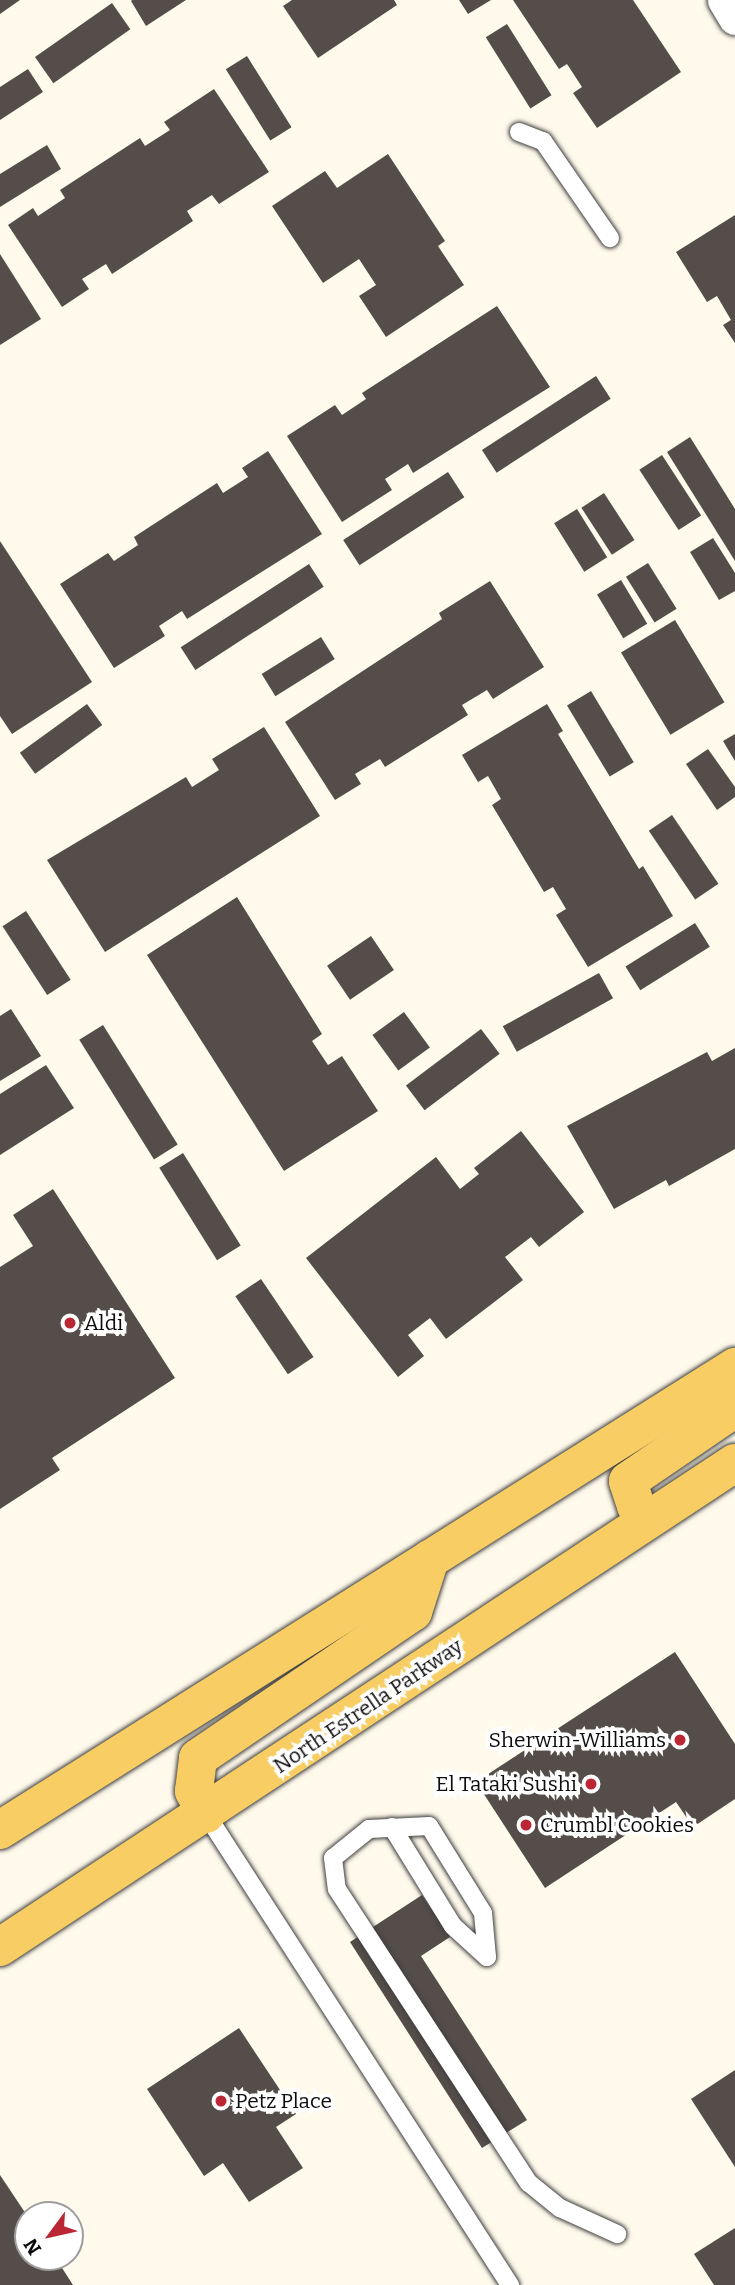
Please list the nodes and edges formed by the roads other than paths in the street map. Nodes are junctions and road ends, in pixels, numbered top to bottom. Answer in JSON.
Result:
{"nodes":[{"id":1,"x":724,"y":0,"type":"edge"},
{"id":2,"x":735,"y":18,"type":"edge"},
{"id":3,"x":519,"y":132,"type":"dead end"},
{"id":4,"x":610,"y":238,"type":"dead end"},
{"id":5,"x":735,"y":1367,"type":"edge"},
{"id":6,"x":735,"y":1408,"type":"edge"},
{"id":7,"x":735,"y":1463,"type":"edge"},
{"id":8,"x":647,"y":1519,"type":"junction"},
{"id":9,"x":430,"y":1559,"type":"junction"},
{"id":10,"x":206,"y":1814,"type":"junction"},
{"id":11,"x":392,"y":1827,"type":"junction"},
{"id":12,"x":0,"y":1830,"type":"edge"},
{"id":13,"x":0,"y":1947,"type":"edge"},
{"id":14,"x":617,"y":2234,"type":"dead end"},
{"id":15,"x":510,"y":2285,"type":"edge"}],
"edges":[{"from":1,"to":2,"type":"street"},
{"from":3,"to":4,"type":"lane"},
{"from":5,"to":9,"type":"main road"},
{"from":6,"to":8,"type":"main road"},
{"from":7,"to":8,"type":"main road","name":"North Estrella Parkway"},
{"from":8,"to":10,"type":"main road","name":"North Estrella Parkway"},
{"from":9,"to":10,"type":"main road"},
{"from":9,"to":12,"type":"main road"},
{"from":10,"to":13,"type":"main road","name":"North Estrella Parkway"},
{"from":10,"to":15,"type":"lane"},
{"from":11,"to":11,"type":"lane"},
{"from":11,"to":14,"type":"lane"}]}
